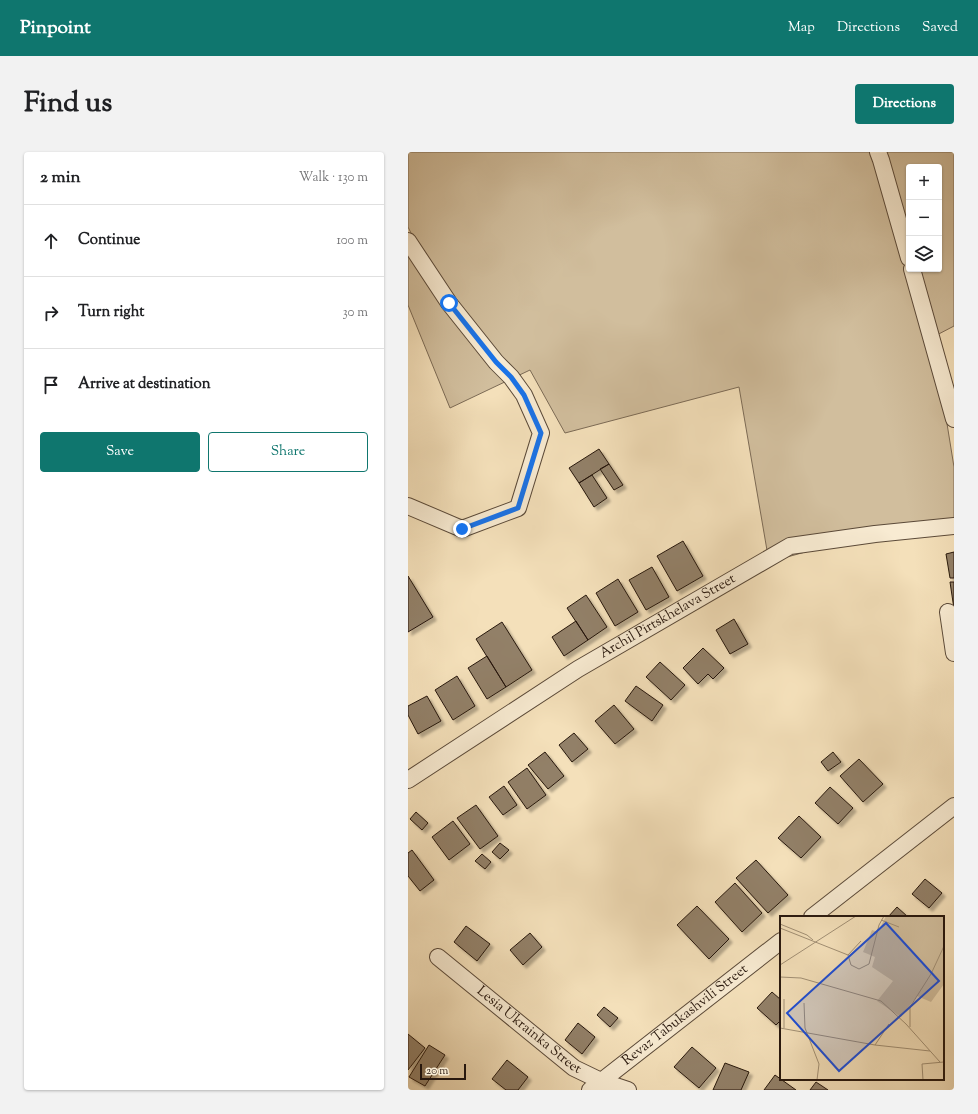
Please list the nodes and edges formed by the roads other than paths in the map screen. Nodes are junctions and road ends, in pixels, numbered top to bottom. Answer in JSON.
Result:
{"nodes":[{"id":1,"x":878,"y":152,"type":"edge"},
{"id":2,"x":408,"y":241,"type":"edge"},
{"id":3,"x":906,"y":248,"type":"edge"},
{"id":4,"x":913,"y":272,"type":"edge"},
{"id":5,"x":954,"y":419,"type":"edge"},
{"id":6,"x":408,"y":506,"type":"edge"},
{"id":7,"x":954,"y":526,"type":"edge"},
{"id":8,"x":948,"y":612,"type":"dead end"},
{"id":9,"x":954,"y":653,"type":"edge"},
{"id":10,"x":408,"y":780,"type":"edge"},
{"id":11,"x":954,"y":806,"type":"edge"},
{"id":12,"x":813,"y":916,"type":"edge"},
{"id":13,"x":780,"y":942,"type":"edge"},
{"id":14,"x":438,"y":957,"type":"dead end"},
{"id":15,"x":595,"y":1086,"type":"edge"},
{"id":16,"x":628,"y":1090,"type":"edge"}],
"edges":[{"from":1,"to":3,"type":"street"},
{"from":2,"to":6,"type":"street"},
{"from":4,"to":5,"type":"street"},
{"from":7,"to":10,"type":"street","name":"Archil Pirtskhelava Street"},
{"from":8,"to":9,"type":"street"},
{"from":11,"to":12,"type":"street"},
{"from":13,"to":15,"type":"street","name":"Revaz Tabukashvili Street"},
{"from":14,"to":15,"type":"street","name":"Lesia Ukrainka Street"},
{"from":15,"to":16,"type":"street","name":"Lesia Ukrainka Street"}]}
